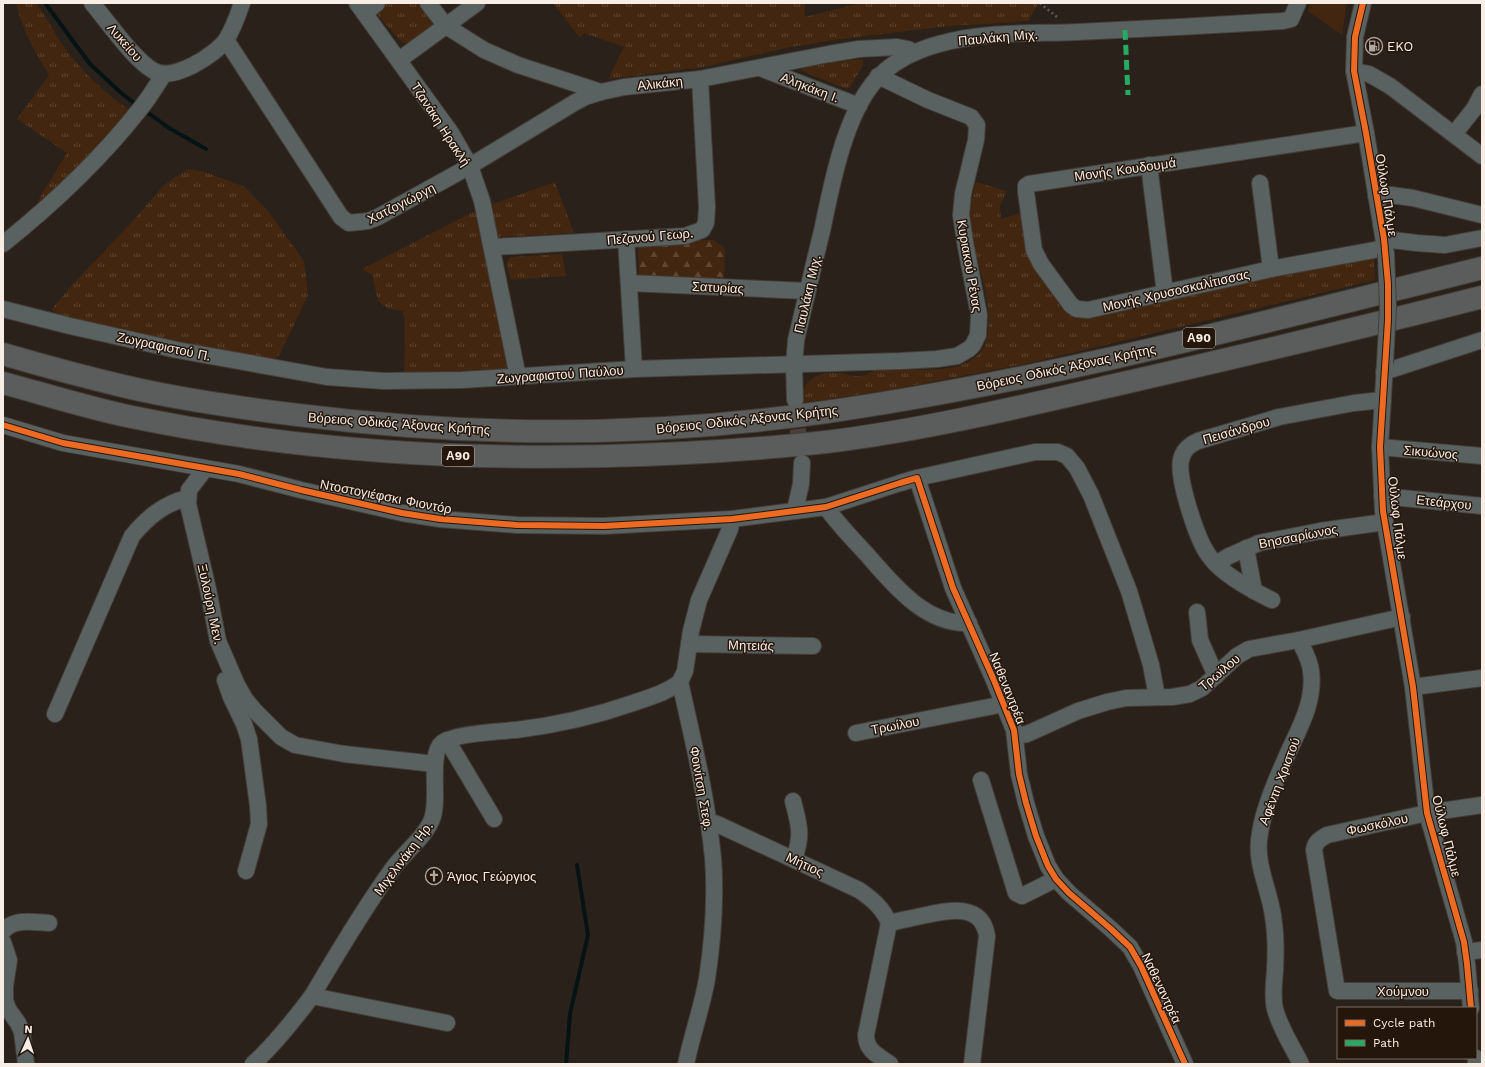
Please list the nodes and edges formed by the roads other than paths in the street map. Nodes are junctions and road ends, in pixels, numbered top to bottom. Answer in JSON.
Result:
{"nodes":[{"id":1,"x":92,"y":3,"type":"edge"},
{"id":2,"x":242,"y":3,"type":"edge"},
{"id":3,"x":377,"y":3,"type":"edge"},
{"id":4,"x":428,"y":3,"type":"edge"},
{"id":5,"x":477,"y":3,"type":"edge"},
{"id":6,"x":1298,"y":3,"type":"edge"},
{"id":7,"x":1363,"y":3,"type":"edge"},
{"id":8,"x":361,"y":8,"type":"edge"},
{"id":9,"x":446,"y":26,"type":"junction"},
{"id":10,"x":226,"y":40,"type":"junction"},
{"id":11,"x":914,"y":53,"type":"junction"},
{"id":12,"x":399,"y":60,"type":"junction"},
{"id":13,"x":760,"y":68,"type":"junction"},
{"id":14,"x":1354,"y":72,"type":"junction"},
{"id":15,"x":164,"y":74,"type":"junction"},
{"id":16,"x":878,"y":76,"type":"junction"},
{"id":17,"x":700,"y":79,"type":"junction"},
{"id":18,"x":601,"y":92,"type":"junction"},
{"id":19,"x":1482,"y":94,"type":"edge"},
{"id":20,"x":859,"y":106,"type":"junction"},
{"id":21,"x":1366,"y":133,"type":"junction"},
{"id":22,"x":1454,"y":134,"type":"junction"},
{"id":23,"x":1482,"y":156,"type":"edge"},
{"id":24,"x":1149,"y":165,"type":"junction"},
{"id":25,"x":470,"y":166,"type":"junction"},
{"id":26,"x":1260,"y":184,"type":"dead end"},
{"id":27,"x":1376,"y":196,"type":"junction"},
{"id":28,"x":1482,"y":215,"type":"edge"},
{"id":29,"x":1482,"y":238,"type":"edge"},
{"id":30,"x":626,"y":239,"type":"junction"},
{"id":31,"x":3,"y":244,"type":"edge"},
{"id":32,"x":492,"y":247,"type":"junction"},
{"id":33,"x":1385,"y":247,"type":"junction"},
{"id":34,"x":1482,"y":268,"type":"edge"},
{"id":35,"x":1271,"y":269,"type":"junction"},
{"id":36,"x":629,"y":283,"type":"junction"},
{"id":37,"x":807,"y":291,"type":"junction"},
{"id":38,"x":1165,"y":293,"type":"junction"},
{"id":39,"x":1482,"y":297,"type":"edge"},
{"id":40,"x":3,"y":310,"type":"edge"},
{"id":41,"x":1081,"y":310,"type":"joint"},
{"id":42,"x":1482,"y":341,"type":"edge"},
{"id":43,"x":3,"y":354,"type":"edge"},
{"id":44,"x":794,"y":364,"type":"junction"},
{"id":45,"x":1385,"y":367,"type":"junction"},
{"id":46,"x":634,"y":369,"type":"junction"},
{"id":47,"x":327,"y":376,"type":"joint"},
{"id":48,"x":518,"y":377,"type":"junction"},
{"id":49,"x":3,"y":383,"type":"edge"},
{"id":50,"x":795,"y":400,"type":"tunnel mouth"},
{"id":51,"x":1382,"y":400,"type":"junction"},
{"id":52,"x":3,"y":425,"type":"edge"},
{"id":53,"x":1380,"y":447,"type":"junction"},
{"id":54,"x":1482,"y":456,"type":"edge"},
{"id":55,"x":802,"y":463,"type":"tunnel mouth"},
{"id":56,"x":205,"y":469,"type":"junction"},
{"id":57,"x":917,"y":478,"type":"junction"},
{"id":58,"x":1382,"y":496,"type":"junction"},
{"id":59,"x":188,"y":498,"type":"junction"},
{"id":60,"x":1482,"y":506,"type":"edge"},
{"id":61,"x":826,"y":507,"type":"junction"},
{"id":62,"x":795,"y":510,"type":"junction"},
{"id":63,"x":732,"y":519,"type":"junction"},
{"id":64,"x":1385,"y":522,"type":"junction"},
{"id":65,"x":1246,"y":548,"type":"junction"},
{"id":66,"x":1216,"y":564,"type":"junction"},
{"id":67,"x":1254,"y":591,"type":"junction"},
{"id":68,"x":1272,"y":600,"type":"dead end"},
{"id":69,"x":1197,"y":612,"type":"dead end"},
{"id":70,"x":1402,"y":617,"type":"junction"},
{"id":71,"x":969,"y":623,"type":"junction"},
{"id":72,"x":1299,"y":640,"type":"junction"},
{"id":73,"x":689,"y":644,"type":"junction"},
{"id":74,"x":813,"y":646,"type":"dead end"},
{"id":75,"x":226,"y":662,"type":"junction"},
{"id":76,"x":1216,"y":676,"type":"junction"},
{"id":77,"x":1482,"y":678,"type":"edge"},
{"id":78,"x":680,"y":682,"type":"junction"},
{"id":79,"x":1413,"y":687,"type":"junction"},
{"id":80,"x":1157,"y":697,"type":"junction"},
{"id":81,"x":1004,"y":704,"type":"junction"},
{"id":82,"x":55,"y":714,"type":"dead end"},
{"id":83,"x":856,"y":733,"type":"dead end"},
{"id":84,"x":1015,"y":736,"type":"junction"},
{"id":85,"x":447,"y":740,"type":"junction"},
{"id":86,"x":435,"y":764,"type":"junction"},
{"id":87,"x":981,"y":780,"type":"dead end"},
{"id":88,"x":793,"y":801,"type":"dead end"},
{"id":89,"x":1482,"y":805,"type":"edge"},
{"id":90,"x":1428,"y":813,"type":"junction"},
{"id":91,"x":494,"y":819,"type":"dead end"},
{"id":92,"x":708,"y":821,"type":"junction"},
{"id":93,"x":794,"y":859,"type":"junction"},
{"id":94,"x":246,"y":871,"type":"dead end"},
{"id":95,"x":1056,"y":879,"type":"junction"},
{"id":96,"x":49,"y":923,"type":"dead end"},
{"id":97,"x":888,"y":923,"type":"junction"},
{"id":98,"x":3,"y":931,"type":"edge"},
{"id":99,"x":3,"y":942,"type":"edge"},
{"id":100,"x":1482,"y":950,"type":"edge"},
{"id":101,"x":1465,"y":952,"type":"junction"},
{"id":102,"x":1337,"y":991,"type":"joint"},
{"id":103,"x":1470,"y":991,"type":"junction"},
{"id":104,"x":312,"y":996,"type":"junction"},
{"id":105,"x":1471,"y":1007,"type":"edge"},
{"id":106,"x":447,"y":1023,"type":"dead end"},
{"id":107,"x":26,"y":1064,"type":"edge"},
{"id":108,"x":253,"y":1064,"type":"edge"},
{"id":109,"x":686,"y":1064,"type":"edge"},
{"id":110,"x":890,"y":1064,"type":"edge"},
{"id":111,"x":972,"y":1064,"type":"edge"},
{"id":112,"x":1186,"y":1064,"type":"edge"},
{"id":113,"x":1301,"y":1064,"type":"edge"}],
"edges":[{"from":1,"to":15,"type":"street","name":"Λυκείου"},
{"from":2,"to":10,"type":"street"},
{"from":3,"to":8,"type":"street"},
{"from":4,"to":9,"type":"street"},
{"from":5,"to":9,"type":"street"},
{"from":6,"to":11,"type":"street","name":"Παυλάκη Μιχ."},
{"from":7,"to":14,"type":"street","name":"Ούλωφ Πάλμε"},
{"from":8,"to":12,"type":"street","name":"Τζανάκη Ηρακλή"},
{"from":9,"to":12,"type":"street"},
{"from":9,"to":18,"type":"street"},
{"from":10,"to":15,"type":"street"},
{"from":10,"to":25,"type":"street","name":"Χατζογιώργη"},
{"from":11,"to":13,"type":"street","name":"Αλικάκη"},
{"from":11,"to":16,"type":"street","name":"Παυλάκη Μιχ."},
{"from":12,"to":25,"type":"street","name":"Τζανάκη Ηρακλή"},
{"from":13,"to":17,"type":"street","name":"Αλικάκη"},
{"from":13,"to":20,"type":"street","name":"Αληκάκη Ι."},
{"from":14,"to":21,"type":"street","name":"Ούλωφ Πάλμε"},
{"from":14,"to":22,"type":"street"},
{"from":15,"to":31,"type":"street"},
{"from":16,"to":20,"type":"street","name":"Παυλάκη Μιχ."},
{"from":16,"to":44,"type":"street","name":"Κυριακού Ρένας"},
{"from":17,"to":18,"type":"street","name":"Αλικάκη"},
{"from":17,"to":30,"type":"street","name":"Πεζανού Γεωρ."},
{"from":18,"to":25,"type":"street","name":"Χατζογιώργη"},
{"from":19,"to":22,"type":"street"},
{"from":20,"to":37,"type":"street","name":"Παυλάκη Μιχ."},
{"from":21,"to":24,"type":"street","name":"Μονής Κουδουμά"},
{"from":21,"to":27,"type":"street","name":"Ούλωφ Πάλμε"},
{"from":22,"to":23,"type":"street"},
{"from":24,"to":38,"type":"street"},
{"from":24,"to":41,"type":"street","name":"Μονής Κουδουμά"},
{"from":25,"to":32,"type":"street","name":"Τζανάκη Ηρακλή"},
{"from":26,"to":35,"type":"street"},
{"from":27,"to":28,"type":"street"},
{"from":27,"to":33,"type":"street","name":"Ούλωφ Πάλμε"},
{"from":29,"to":33,"type":"street","name":"Μονής Χρυσοσκαλίτισσας"},
{"from":30,"to":32,"type":"street","name":"Πεζανού Γεωρ."},
{"from":30,"to":36,"type":"street"},
{"from":32,"to":48,"type":"street","name":"Τζανάκη Ηρακλή"},
{"from":33,"to":35,"type":"street","name":"Μονής Χρυσοσκαλίτισσας"},
{"from":33,"to":45,"type":"street","name":"Ούλωφ Πάλμε","bridge":true},
{"from":34,"to":43,"type":"highway","name":"Βόρειος Οδικός Άξονας Κρήτης","number":"Α90"},
{"from":35,"to":38,"type":"street","name":"Μονής Χρυσοσκαλίτισσας"},
{"from":36,"to":37,"type":"street","name":"Σατυρίας"},
{"from":36,"to":46,"type":"street"},
{"from":37,"to":44,"type":"street","name":"Παυλάκη Μιχ."},
{"from":38,"to":41,"type":"street","name":"Μονής Χρυσοσκαλίτισσας"},
{"from":39,"to":49,"type":"highway","name":"Βόρειος Οδικός Άξονας Κρήτης","number":"Α90"},
{"from":40,"to":47,"type":"street","name":"Ζωγραφιστού Π."},
{"from":42,"to":45,"type":"street"},
{"from":44,"to":46,"type":"street","name":"Ζωγραφιστού Παύλου"},
{"from":44,"to":50,"type":"street","name":"Παυλάκη Μιχ."},
{"from":45,"to":51,"type":"street","name":"Ούλωφ Πάλμε"},
{"from":46,"to":48,"type":"street","name":"Ζωγραφιστού Παύλου"},
{"from":47,"to":48,"type":"street","name":"Ζωγραφιστού Παύλου"},
{"from":51,"to":53,"type":"street","name":"Ούλωφ Πάλμε"},
{"from":51,"to":66,"type":"street","name":"Πεισάνδρου"},
{"from":52,"to":56,"type":"street","name":"Ντοστογιέφσκι Φιοντόρ"},
{"from":53,"to":54,"type":"street","name":"Σικυώνος"},
{"from":53,"to":58,"type":"street","name":"Ούλωφ Πάλμε"},
{"from":55,"to":62,"type":"street"},
{"from":56,"to":59,"type":"street"},
{"from":56,"to":63,"type":"street","name":"Ντοστογιέφσκι Φιοντόρ"},
{"from":57,"to":61,"type":"street"},
{"from":57,"to":71,"type":"street","name":"Ναθεναντρέα"},
{"from":57,"to":80,"type":"street"},
{"from":58,"to":60,"type":"street","name":"Ετεάρχου"},
{"from":58,"to":64,"type":"street","name":"Ούλωφ Πάλμε"},
{"from":59,"to":75,"type":"street","name":"Ξυλούρη Μεν."},
{"from":59,"to":82,"type":"street"},
{"from":61,"to":62,"type":"street"},
{"from":61,"to":71,"type":"street"},
{"from":62,"to":63,"type":"street","name":"Ντοστογιέφσκι Φιοντόρ"},
{"from":63,"to":73,"type":"street"},
{"from":64,"to":65,"type":"street","name":"Βησσαρίωνος"},
{"from":64,"to":70,"type":"street","name":"Ούλωφ Πάλμε"},
{"from":65,"to":66,"type":"street","name":"Βησσαρίωνος"},
{"from":65,"to":67,"type":"street"},
{"from":66,"to":67,"type":"street","name":"Πεισάνδρου"},
{"from":67,"to":68,"type":"street","name":"Πεισάνδρου"},
{"from":69,"to":76,"type":"street"},
{"from":70,"to":72,"type":"street","name":"Τρωίλου"},
{"from":70,"to":79,"type":"street","name":"Ούλωφ Πάλμε"},
{"from":71,"to":81,"type":"street","name":"Ναθεναντρέα"},
{"from":72,"to":76,"type":"street","name":"Τρωίλου"},
{"from":72,"to":113,"type":"street","name":"Αφέντη Χριστού"},
{"from":73,"to":74,"type":"street","name":"Μητειάς"},
{"from":73,"to":78,"type":"street"},
{"from":75,"to":86,"type":"street","name":"Ξυλούρη Μεν."},
{"from":75,"to":94,"type":"street"},
{"from":76,"to":80,"type":"street","name":"Τρωίλου"},
{"from":77,"to":79,"type":"street"},
{"from":78,"to":85,"type":"street"},
{"from":78,"to":92,"type":"street","name":"Φοινίτση Στεφ."},
{"from":79,"to":90,"type":"street","name":"Ούλωφ Πάλμε"},
{"from":80,"to":84,"type":"street","name":"Τρωίλου"},
{"from":81,"to":83,"type":"street","name":"Τρωίλου"},
{"from":81,"to":84,"type":"street","name":"Ναθεναντρέα"},
{"from":84,"to":95,"type":"street","name":"Ναθεναντρέα"},
{"from":85,"to":86,"type":"street","name":"Μιχελινάκη Ηρ."},
{"from":85,"to":91,"type":"street"},
{"from":86,"to":104,"type":"street","name":"Μιχελινάκη Ηρ."},
{"from":87,"to":95,"type":"street"},
{"from":88,"to":93,"type":"street"},
{"from":89,"to":90,"type":"street","name":"Φωσκόλου"},
{"from":90,"to":101,"type":"street","name":"Ούλωφ Πάλμε"},
{"from":90,"to":102,"type":"street","name":"Φωσκόλου"},
{"from":92,"to":93,"type":"street","name":"Μήτιος"},
{"from":92,"to":109,"type":"street","name":"Φοινίτση Στεφ."},
{"from":93,"to":97,"type":"street","name":"Μήτιος"},
{"from":95,"to":112,"type":"street","name":"Ναθεναντρέα"},
{"from":96,"to":98,"type":"street"},
{"from":97,"to":110,"type":"street"},
{"from":97,"to":111,"type":"street"},
{"from":99,"to":107,"type":"street"},
{"from":100,"to":101,"type":"street"},
{"from":101,"to":103,"type":"street","name":"Ούλωφ Πάλμε"},
{"from":102,"to":103,"type":"street","name":"Χούμνου"},
{"from":103,"to":105,"type":"street","name":"Ούλωφ Πάλμε"},
{"from":104,"to":106,"type":"street"},
{"from":104,"to":108,"type":"street","name":"Μιχελινάκη Ηρ."}]}
